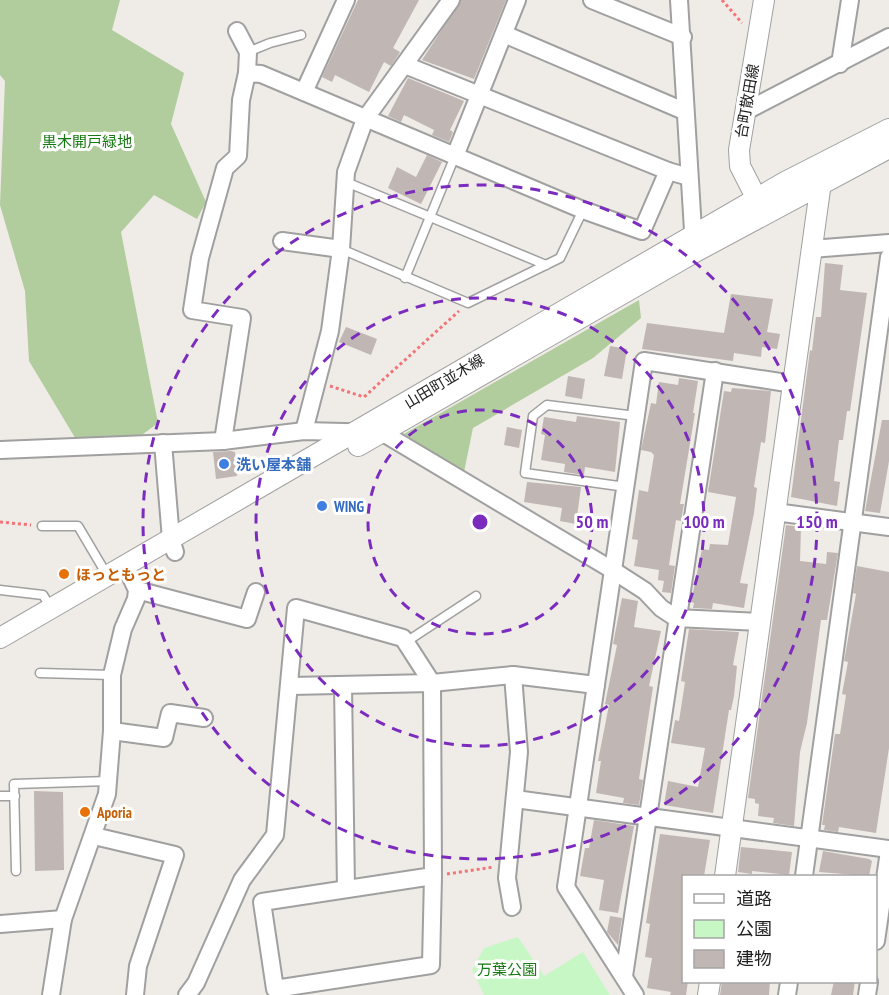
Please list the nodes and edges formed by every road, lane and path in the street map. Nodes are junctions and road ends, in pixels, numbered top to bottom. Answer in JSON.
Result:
{"nodes":[{"id":1,"x":346,"y":0,"type":"edge"},
{"id":2,"x":451,"y":0,"type":"edge"},
{"id":3,"x":517,"y":0,"type":"edge"},
{"id":4,"x":592,"y":0,"type":"edge"},
{"id":5,"x":679,"y":0,"type":"edge"},
{"id":6,"x":722,"y":0,"type":"edge"},
{"id":7,"x":764,"y":0,"type":"edge"},
{"id":8,"x":850,"y":0,"type":"edge"},
{"id":9,"x":745,"y":26,"type":"dead end"},
{"id":10,"x":237,"y":31,"type":"dead end"},
{"id":11,"x":504,"y":34,"type":"junction"},
{"id":12,"x":301,"y":35,"type":"dead end"},
{"id":13,"x":683,"y":37,"type":"junction"},
{"id":14,"x":889,"y":38,"type":"edge"},
{"id":15,"x":248,"y":52,"type":"junction"},
{"id":16,"x":840,"y":64,"type":"junction"},
{"id":17,"x":405,"y":65,"type":"junction"},
{"id":18,"x":247,"y":73,"type":"junction"},
{"id":19,"x":304,"y":92,"type":"junction"},
{"id":20,"x":479,"y":96,"type":"junction"},
{"id":21,"x":684,"y":111,"type":"junction"},
{"id":22,"x":746,"y":111,"type":"junction"},
{"id":23,"x":365,"y":119,"type":"junction"},
{"id":24,"x":889,"y":129,"type":"edge"},
{"id":25,"x":889,"y":148,"type":"edge"},
{"id":26,"x":455,"y":156,"type":"junction"},
{"id":27,"x":823,"y":162,"type":"junction"},
{"id":28,"x":668,"y":171,"type":"junction"},
{"id":29,"x":689,"y":177,"type":"junction"},
{"id":30,"x":346,"y":182,"type":"junction"},
{"id":31,"x":820,"y":183,"type":"junction"},
{"id":32,"x":761,"y":206,"type":"junction"},
{"id":33,"x":583,"y":210,"type":"junction"},
{"id":34,"x":430,"y":217,"type":"junction"},
{"id":35,"x":283,"y":240,"type":"dead end"},
{"id":36,"x":889,"y":243,"type":"edge"},
{"id":37,"x":693,"y":244,"type":"junction"},
{"id":38,"x":341,"y":249,"type":"junction"},
{"id":39,"x":811,"y":249,"type":"junction"},
{"id":40,"x":889,"y":257,"type":"edge"},
{"id":41,"x":546,"y":265,"type":"junction"},
{"id":42,"x":405,"y":278,"type":"junction"},
{"id":43,"x":468,"y":303,"type":"junction"},
{"id":44,"x":522,"y":343,"type":"junction"},
{"id":45,"x":715,"y":371,"type":"junction"},
{"id":46,"x":316,"y":382,"type":"junction"},
{"id":47,"x":793,"y":384,"type":"junction"},
{"id":48,"x":636,"y":416,"type":"junction"},
{"id":49,"x":304,"y":431,"type":"junction"},
{"id":50,"x":361,"y":431,"type":"junction"},
{"id":51,"x":383,"y":433,"type":"junction"},
{"id":52,"x":223,"y":441,"type":"junction"},
{"id":53,"x":163,"y":443,"type":"junction"},
{"id":54,"x":0,"y":450,"type":"edge"},
{"id":55,"x":626,"y":487,"type":"junction"},
{"id":56,"x":775,"y":512,"type":"junction"},
{"id":57,"x":0,"y":522,"type":"edge"},
{"id":58,"x":853,"y":522,"type":"junction"},
{"id":59,"x":42,"y":526,"type":"joint"},
{"id":60,"x":889,"y":527,"type":"edge"},
{"id":61,"x":173,"y":545,"type":"junction"},
{"id":62,"x":614,"y":571,"type":"junction"},
{"id":63,"x":107,"y":576,"type":"junction"},
{"id":64,"x":131,"y":577,"type":"junction"},
{"id":65,"x":0,"y":590,"type":"edge"},
{"id":66,"x":256,"y":592,"type":"dead end"},
{"id":67,"x":476,"y":596,"type":"dead end"},
{"id":68,"x":51,"y":608,"type":"junction"},
{"id":69,"x":676,"y":618,"type":"junction"},
{"id":70,"x":760,"y":622,"type":"junction"},
{"id":71,"x":0,"y":638,"type":"edge"},
{"id":72,"x":406,"y":642,"type":"junction"},
{"id":73,"x":0,"y":652,"type":"edge"},
{"id":74,"x":40,"y":673,"type":"dead end"},
{"id":75,"x":112,"y":675,"type":"junction"},
{"id":76,"x":513,"y":675,"type":"junction"},
{"id":77,"x":432,"y":683,"type":"junction"},
{"id":78,"x":343,"y":685,"type":"junction"},
{"id":79,"x":596,"y":685,"type":"junction"},
{"id":80,"x":291,"y":686,"type":"junction"},
{"id":81,"x":204,"y":718,"type":"dead end"},
{"id":82,"x":111,"y":731,"type":"junction"},
{"id":83,"x":108,"y":781,"type":"junction"},
{"id":84,"x":0,"y":796,"type":"edge"},
{"id":85,"x":15,"y":796,"type":"junction"},
{"id":86,"x":515,"y":799,"type":"junction"},
{"id":87,"x":578,"y":806,"type":"junction"},
{"id":88,"x":646,"y":816,"type":"junction"},
{"id":89,"x":731,"y":828,"type":"junction"},
{"id":90,"x":93,"y":836,"type":"junction"},
{"id":91,"x":809,"y":838,"type":"junction"},
{"id":92,"x":889,"y":850,"type":"edge"},
{"id":93,"x":508,"y":865,"type":"junction"},
{"id":94,"x":16,"y":871,"type":"dead end"},
{"id":95,"x":724,"y":875,"type":"edge"},
{"id":96,"x":804,"y":875,"type":"edge"},
{"id":97,"x":433,"y":876,"type":"junction"},
{"id":98,"x":346,"y":889,"type":"junction"},
{"id":99,"x":512,"y":907,"type":"dead end"},
{"id":100,"x":63,"y":919,"type":"junction"},
{"id":101,"x":0,"y":924,"type":"edge"},
{"id":102,"x":877,"y":934,"type":"edge"},
{"id":103,"x":624,"y":976,"type":"junction"},
{"id":104,"x":51,"y":995,"type":"edge"},
{"id":105,"x":135,"y":995,"type":"edge"},
{"id":106,"x":187,"y":995,"type":"edge"},
{"id":107,"x":635,"y":995,"type":"edge"}],
"edges":[{"from":1,"to":19,"type":"street"},
{"from":2,"to":17,"type":"street"},
{"from":3,"to":11,"type":"street"},
{"from":4,"to":13,"type":"street"},
{"from":5,"to":13,"type":"street"},
{"from":6,"to":9,"type":"path"},
{"from":7,"to":22,"type":"street","name":"台町散田線"},
{"from":8,"to":16,"type":"street"},
{"from":10,"to":15,"type":"street"},
{"from":11,"to":20,"type":"street"},
{"from":11,"to":21,"type":"street"},
{"from":12,"to":15,"type":"lane"},
{"from":13,"to":21,"type":"street"},
{"from":14,"to":16,"type":"street"},
{"from":15,"to":18,"type":"street"},
{"from":16,"to":22,"type":"street"},
{"from":17,"to":20,"type":"street"},
{"from":17,"to":23,"type":"street"},
{"from":18,"to":19,"type":"street"},
{"from":18,"to":52,"type":"street"},
{"from":19,"to":23,"type":"street"},
{"from":20,"to":26,"type":"street"},
{"from":20,"to":28,"type":"street"},
{"from":21,"to":29,"type":"street"},
{"from":22,"to":32,"type":"street","name":"台町散田線"},
{"from":23,"to":26,"type":"street"},
{"from":23,"to":30,"type":"street"},
{"from":24,"to":27,"type":"street","name":"山田町並木線"},
{"from":25,"to":31,"type":"street","name":"山田町並木線"},
{"from":26,"to":33,"type":"street"},
{"from":26,"to":34,"type":"lane"},
{"from":27,"to":31,"type":"street"},
{"from":27,"to":32,"type":"street","name":"山田町並木線"},
{"from":28,"to":29,"type":"street"},
{"from":28,"to":33,"type":"street"},
{"from":29,"to":37,"type":"street"},
{"from":30,"to":34,"type":"lane"},
{"from":30,"to":38,"type":"street"},
{"from":31,"to":32,"type":"street","name":"山田町並木線"},
{"from":31,"to":39,"type":"street"},
{"from":32,"to":37,"type":"street","name":"山田町並木線"},
{"from":33,"to":41,"type":"lane"},
{"from":34,"to":41,"type":"lane"},
{"from":34,"to":42,"type":"lane"},
{"from":35,"to":38,"type":"street"},
{"from":36,"to":39,"type":"street"},
{"from":37,"to":44,"type":"street","name":"山田町並木線"},
{"from":38,"to":42,"type":"lane"},
{"from":38,"to":46,"type":"street"},
{"from":39,"to":47,"type":"street"},
{"from":40,"to":58,"type":"street"},
{"from":41,"to":43,"type":"lane"},
{"from":42,"to":43,"type":"lane"},
{"from":43,"to":46,"type":"path"},
{"from":44,"to":50,"type":"street","name":"山田町並木線"},
{"from":44,"to":51,"type":"street","name":"山田町並木線"},
{"from":45,"to":47,"type":"street"},
{"from":45,"to":48,"type":"street"},
{"from":45,"to":69,"type":"street"},
{"from":46,"to":49,"type":"street"},
{"from":47,"to":56,"type":"street"},
{"from":48,"to":55,"type":"street"},
{"from":48,"to":55,"type":"lane"},
{"from":49,"to":50,"type":"street"},
{"from":49,"to":52,"type":"street"},
{"from":50,"to":51,"type":"street"},
{"from":50,"to":61,"type":"street","name":"山田町並木線"},
{"from":51,"to":61,"type":"street","name":"山田町並木線"},
{"from":51,"to":62,"type":"street"},
{"from":52,"to":53,"type":"street"},
{"from":53,"to":54,"type":"street"},
{"from":53,"to":61,"type":"street"},
{"from":55,"to":62,"type":"street"},
{"from":56,"to":58,"type":"street"},
{"from":56,"to":70,"type":"street"},
{"from":57,"to":59,"type":"path"},
{"from":58,"to":60,"type":"street"},
{"from":58,"to":91,"type":"street"},
{"from":59,"to":63,"type":"lane"},
{"from":61,"to":64,"type":"street","name":"山田町並木線"},
{"from":62,"to":69,"type":"street"},
{"from":62,"to":79,"type":"street"},
{"from":63,"to":64,"type":"street","name":"山田町並木線"},
{"from":63,"to":68,"type":"street","name":"山田町並木線"},
{"from":64,"to":66,"type":"street"},
{"from":64,"to":73,"type":"street","name":"山田町並木線"},
{"from":64,"to":75,"type":"street"},
{"from":65,"to":68,"type":"lane"},
{"from":67,"to":72,"type":"lane"},
{"from":68,"to":71,"type":"street","name":"山田町並木線"},
{"from":69,"to":70,"type":"street"},
{"from":69,"to":88,"type":"street"},
{"from":70,"to":89,"type":"street"},
{"from":72,"to":77,"type":"street"},
{"from":72,"to":80,"type":"street"},
{"from":74,"to":75,"type":"lane"},
{"from":75,"to":82,"type":"street"},
{"from":76,"to":77,"type":"street"},
{"from":76,"to":79,"type":"street"},
{"from":76,"to":86,"type":"street"},
{"from":77,"to":78,"type":"street"},
{"from":77,"to":97,"type":"street"},
{"from":78,"to":80,"type":"street"},
{"from":78,"to":98,"type":"street"},
{"from":79,"to":87,"type":"street"},
{"from":80,"to":106,"type":"street"},
{"from":81,"to":82,"type":"street"},
{"from":82,"to":83,"type":"street"},
{"from":83,"to":85,"type":"lane"},
{"from":83,"to":90,"type":"street"},
{"from":84,"to":85,"type":"lane"},
{"from":85,"to":94,"type":"lane"},
{"from":86,"to":87,"type":"street"},
{"from":86,"to":93,"type":"street"},
{"from":87,"to":88,"type":"street"},
{"from":87,"to":103,"type":"street"},
{"from":88,"to":89,"type":"street"},
{"from":88,"to":103,"type":"street"},
{"from":89,"to":91,"type":"street"},
{"from":89,"to":95,"type":"street"},
{"from":90,"to":100,"type":"street"},
{"from":90,"to":105,"type":"street"},
{"from":91,"to":92,"type":"street"},
{"from":91,"to":96,"type":"street"},
{"from":92,"to":102,"type":"street"},
{"from":93,"to":97,"type":"path"},
{"from":93,"to":99,"type":"street"},
{"from":97,"to":98,"type":"street"},
{"from":97,"to":98,"type":"street"},
{"from":100,"to":101,"type":"street"},
{"from":100,"to":104,"type":"street"},
{"from":103,"to":107,"type":"street"}]}
